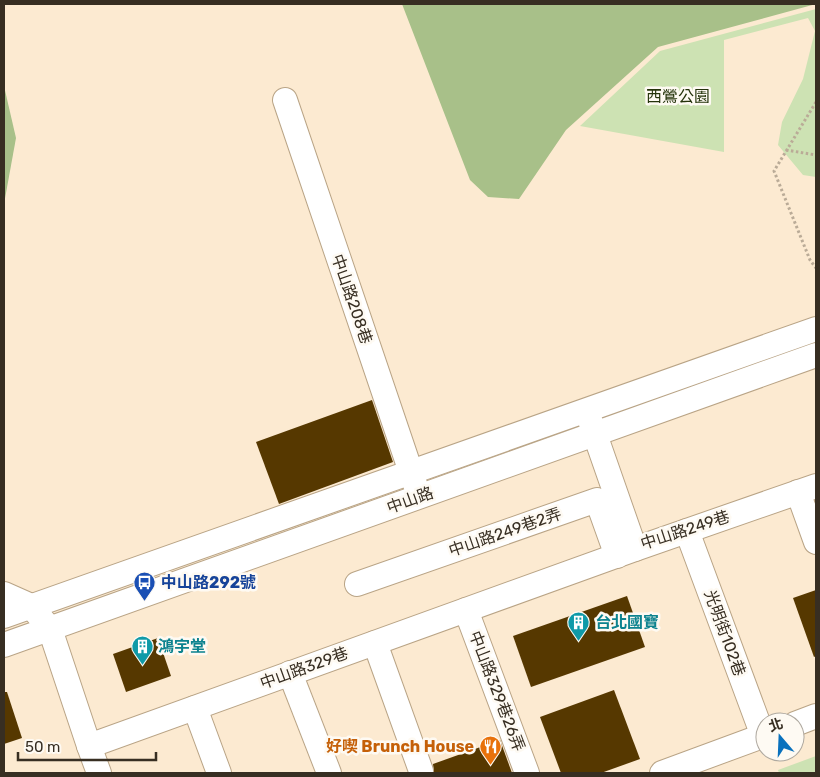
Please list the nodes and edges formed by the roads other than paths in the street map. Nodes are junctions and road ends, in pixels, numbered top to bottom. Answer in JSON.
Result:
{"nodes":[{"id":1,"x":285,"y":100,"type":"dead end"},
{"id":2,"x":816,"y":329,"type":"edge"},
{"id":3,"x":816,"y":355,"type":"edge"},
{"id":4,"x":586,"y":410,"type":"junction"},
{"id":5,"x":595,"y":434,"type":"junction"},
{"id":6,"x":411,"y":472,"type":"junction"},
{"id":7,"x":807,"y":489,"type":"edge"},
{"id":8,"x":420,"y":497,"type":"junction"},
{"id":9,"x":687,"y":531,"type":"junction"},
{"id":10,"x":816,"y":542,"type":"edge"},
{"id":11,"x":626,"y":552,"type":"junction"},
{"id":12,"x":357,"y":584,"type":"dead end"},
{"id":13,"x":4,"y":594,"type":"edge"},
{"id":14,"x":31,"y":606,"type":"junction"},
{"id":15,"x":466,"y":610,"type":"junction"},
{"id":16,"x":4,"y":616,"type":"edge"},
{"id":17,"x":50,"y":628,"type":"junction"},
{"id":18,"x":375,"y":643,"type":"junction"},
{"id":19,"x":4,"y":645,"type":"edge"},
{"id":20,"x":290,"y":674,"type":"junction"},
{"id":21,"x":195,"y":708,"type":"junction"},
{"id":22,"x":755,"y":712,"type":"edge"},
{"id":23,"x":755,"y":738,"type":"edge"},
{"id":24,"x":89,"y":746,"type":"junction"},
{"id":25,"x":421,"y":771,"type":"dead end"},
{"id":26,"x":99,"y":773,"type":"edge"},
{"id":27,"x":219,"y":773,"type":"edge"},
{"id":28,"x":329,"y":773,"type":"edge"},
{"id":29,"x":527,"y":773,"type":"edge"},
{"id":30,"x":662,"y":773,"type":"edge"}],
"edges":[{"from":1,"to":6,"type":"street","name":"中山路208巷"},
{"from":2,"to":4,"type":"street","name":"中山路"},
{"from":3,"to":5,"type":"street","name":"中山路"},
{"from":4,"to":5,"type":"street","name":"中山路249巷"},
{"from":4,"to":6,"type":"street","name":"中山路"},
{"from":5,"to":8,"type":"street","name":"中山路"},
{"from":5,"to":11,"type":"street","name":"中山路249巷"},
{"from":6,"to":8,"type":"street","name":"中山路208巷"},
{"from":6,"to":14,"type":"street","name":"中山路"},
{"from":7,"to":9,"type":"street","name":"中山路249巷"},
{"from":7,"to":10,"type":"street"},
{"from":8,"to":17,"type":"street","name":"中山路"},
{"from":9,"to":11,"type":"street","name":"中山路249巷"},
{"from":9,"to":22,"type":"street","name":"光明街102巷"},
{"from":11,"to":12,"type":"street","name":"中山路249巷2弄"},
{"from":11,"to":15,"type":"street","name":"中山路329巷"},
{"from":13,"to":14,"type":"street"},
{"from":14,"to":16,"type":"street","name":"中山路"},
{"from":14,"to":17,"type":"street"},
{"from":15,"to":18,"type":"street","name":"中山路329巷"},
{"from":15,"to":29,"type":"street","name":"中山路329巷26弄"},
{"from":17,"to":19,"type":"street","name":"中山路"},
{"from":17,"to":24,"type":"street"},
{"from":18,"to":20,"type":"street","name":"中山路329巷"},
{"from":18,"to":25,"type":"street"},
{"from":20,"to":21,"type":"street","name":"中山路329巷"},
{"from":20,"to":28,"type":"street"},
{"from":21,"to":24,"type":"street","name":"中山路329巷"},
{"from":21,"to":27,"type":"street"},
{"from":23,"to":30,"type":"street"},
{"from":24,"to":26,"type":"street"}]}
